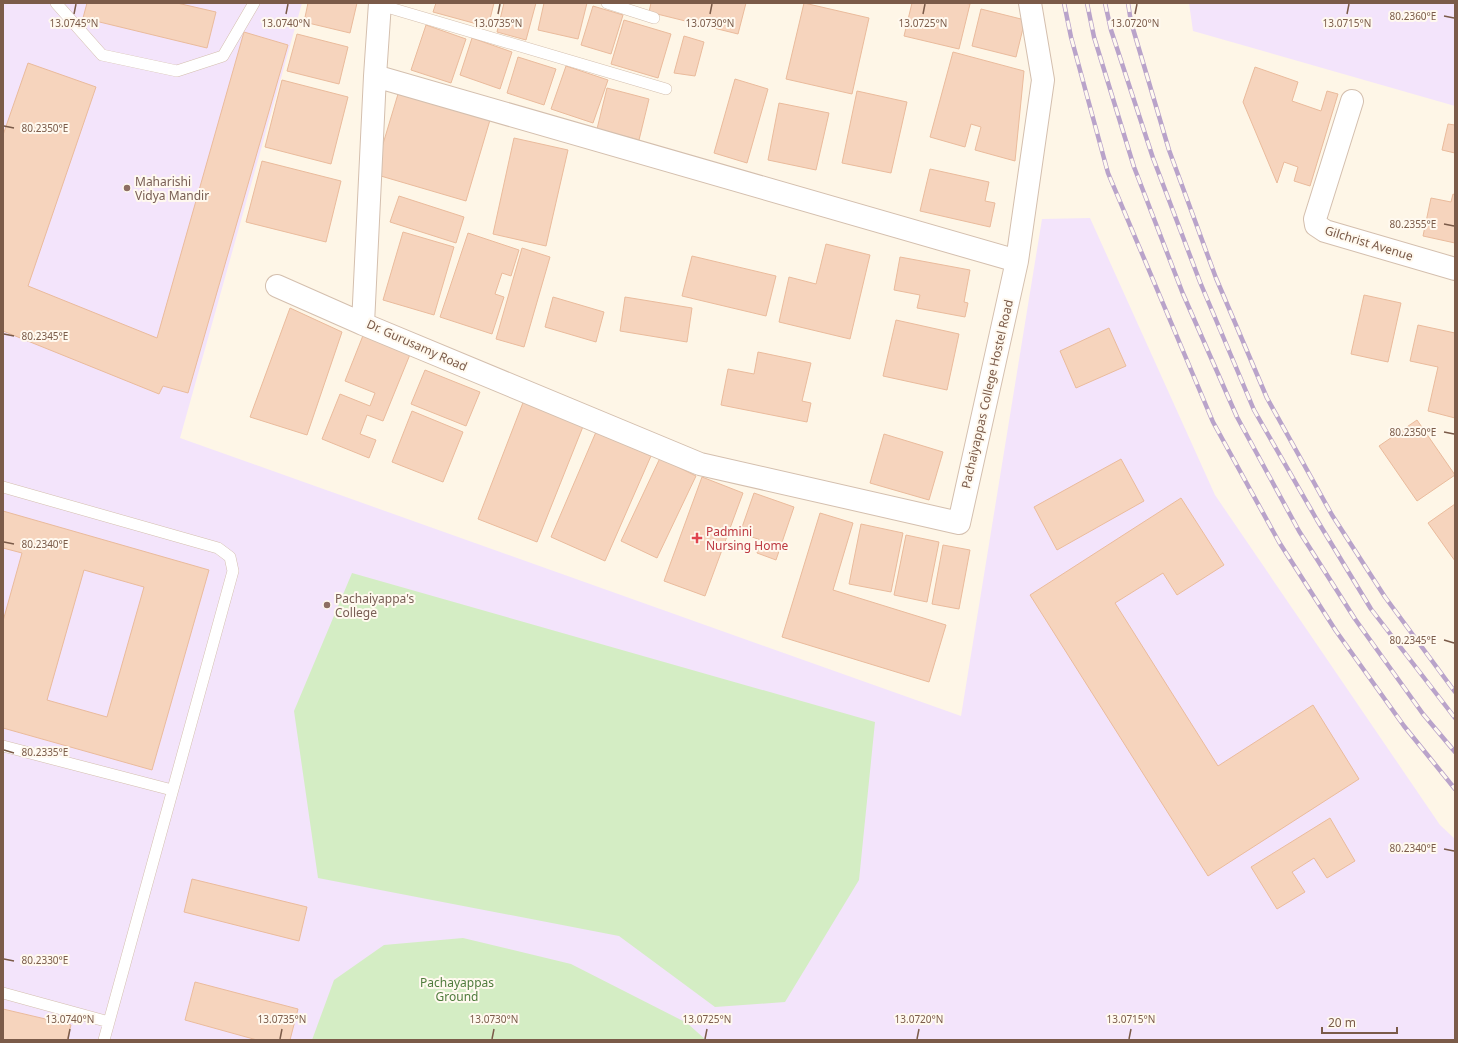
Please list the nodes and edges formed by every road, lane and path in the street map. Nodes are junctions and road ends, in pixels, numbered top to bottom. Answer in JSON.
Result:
{"nodes":[{"id":1,"x":56,"y":3,"type":"edge"},
{"id":2,"x":254,"y":3,"type":"edge"},
{"id":3,"x":607,"y":3,"type":"edge"},
{"id":4,"x":1030,"y":3,"type":"edge"},
{"id":5,"x":380,"y":4,"type":"edge"},
{"id":6,"x":654,"y":18,"type":"dead end"},
{"id":7,"x":375,"y":76,"type":"junction"},
{"id":8,"x":666,"y":89,"type":"dead end"},
{"id":9,"x":1352,"y":101,"type":"dead end"},
{"id":10,"x":1017,"y":261,"type":"junction"},
{"id":11,"x":1455,"y":269,"type":"edge"},
{"id":12,"x":277,"y":286,"type":"dead end"},
{"id":13,"x":363,"y":324,"type":"junction"},
{"id":14,"x":700,"y":464,"type":"joint"},
{"id":15,"x":3,"y":487,"type":"edge"},
{"id":16,"x":3,"y":746,"type":"edge"},
{"id":17,"x":172,"y":790,"type":"junction"},
{"id":18,"x":3,"y":993,"type":"edge"},
{"id":19,"x":109,"y":1022,"type":"junction"},
{"id":20,"x":104,"y":1040,"type":"edge"}],
"edges":[{"from":1,"to":2,"type":"lane"},
{"from":3,"to":6,"type":"lane"},
{"from":4,"to":10,"type":"street","name":"Pachaiyappas College Hostel Road"},
{"from":5,"to":7,"type":"street","name":"Dr. Gurusamy Road"},
{"from":5,"to":8,"type":"lane"},
{"from":7,"to":10,"type":"street"},
{"from":7,"to":13,"type":"street","name":"Dr. Gurusamy Road"},
{"from":9,"to":11,"type":"street","name":"Gilchrist Avenue"},
{"from":10,"to":14,"type":"street","name":"Pachaiyappas College Hostel Road"},
{"from":12,"to":13,"type":"street"},
{"from":13,"to":14,"type":"street","name":"Dr. Gurusamy Road"},
{"from":15,"to":17,"type":"lane"},
{"from":16,"to":17,"type":"lane"},
{"from":17,"to":19,"type":"lane"},
{"from":18,"to":19,"type":"lane"},
{"from":19,"to":20,"type":"lane"}]}
